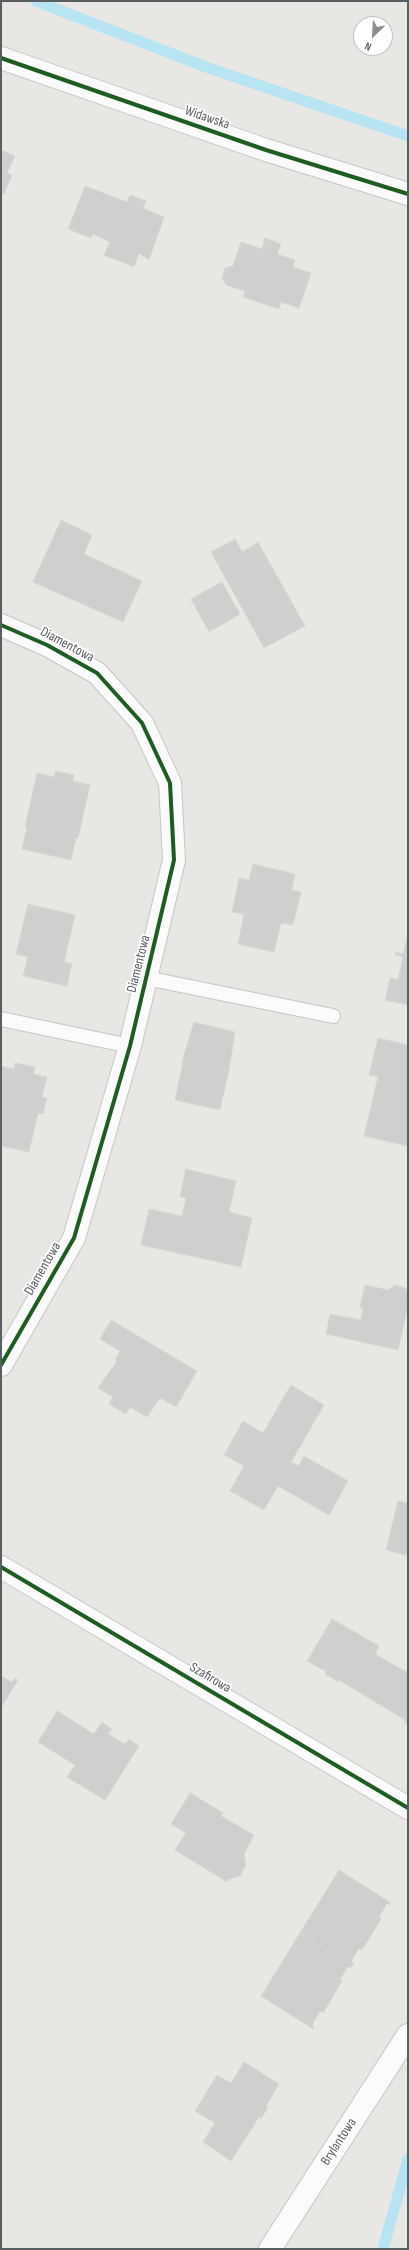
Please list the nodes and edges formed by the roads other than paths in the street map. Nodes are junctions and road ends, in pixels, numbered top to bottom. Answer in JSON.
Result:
{"nodes":[{"id":1,"x":1,"y":58,"type":"edge"},
{"id":2,"x":408,"y":194,"type":"edge"},
{"id":3,"x":1,"y":625,"type":"edge"},
{"id":4,"x":146,"y":978,"type":"junction"},
{"id":5,"x":333,"y":1016,"type":"dead end"},
{"id":6,"x":1,"y":1019,"type":"edge"},
{"id":7,"x":130,"y":1046,"type":"junction"},
{"id":8,"x":1,"y":1365,"type":"edge"},
{"id":9,"x":1,"y":1567,"type":"edge"},
{"id":10,"x":408,"y":1808,"type":"edge"},
{"id":11,"x":408,"y":2036,"type":"edge"},
{"id":12,"x":270,"y":2249,"type":"edge"}],
"edges":[{"from":1,"to":2,"type":"street","name":"Widawska"},
{"from":3,"to":4,"type":"street","name":"Diamentowa"},
{"from":4,"to":5,"type":"lane"},
{"from":4,"to":7,"type":"street","name":"Diamentowa"},
{"from":6,"to":7,"type":"lane"},
{"from":7,"to":8,"type":"street","name":"Diamentowa"},
{"from":9,"to":10,"type":"street","name":"Szafirowa"},
{"from":11,"to":12,"type":"street","name":"Brylantowa"}]}
